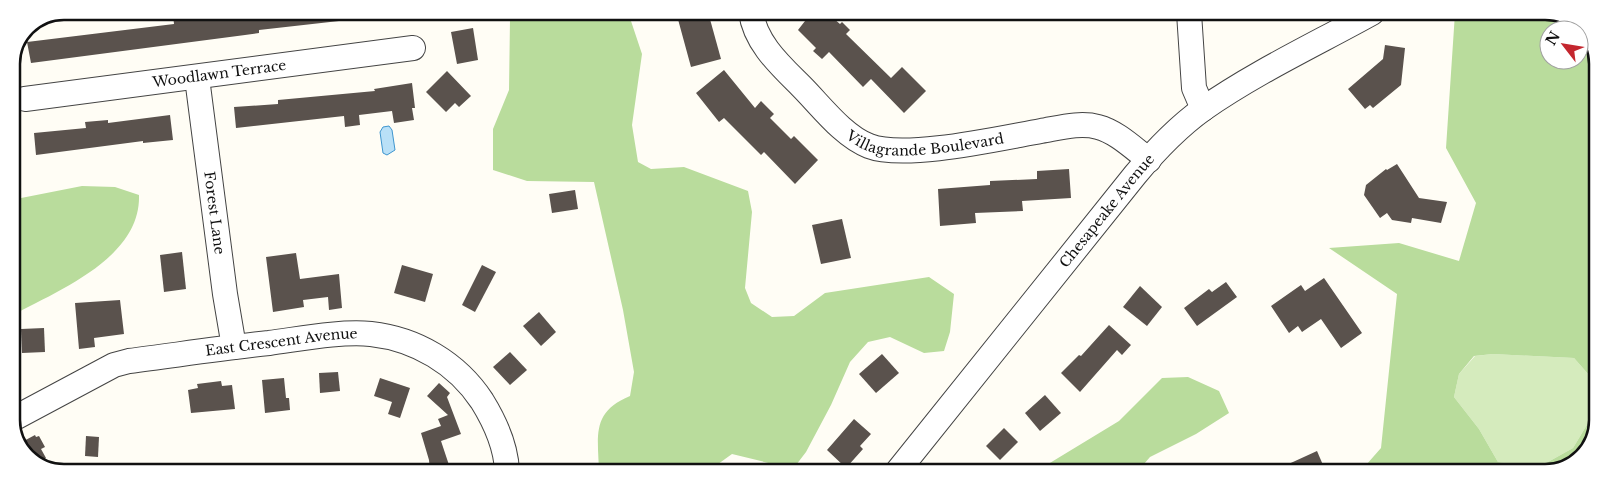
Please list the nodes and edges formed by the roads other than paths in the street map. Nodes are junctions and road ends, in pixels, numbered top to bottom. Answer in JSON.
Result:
{"nodes":[{"id":1,"x":754,"y":20,"type":"edge"},
{"id":2,"x":1189,"y":20,"type":"edge"},
{"id":3,"x":1359,"y":20,"type":"edge"},
{"id":4,"x":413,"y":48,"type":"dead end"},
{"id":5,"x":198,"y":78,"type":"junction"},
{"id":6,"x":25,"y":99,"type":"dead end"},
{"id":7,"x":1203,"y":109,"type":"junction"},
{"id":8,"x":1148,"y":160,"type":"junction"},
{"id":9,"x":234,"y":347,"type":"junction"},
{"id":10,"x":20,"y":415,"type":"edge"},
{"id":11,"x":506,"y":464,"type":"edge"},
{"id":12,"x":903,"y":464,"type":"edge"}],
"edges":[{"from":1,"to":8,"type":"street","name":"Villagrande Boulevard"},
{"from":2,"to":7,"type":"street"},
{"from":3,"to":7,"type":"street","name":"Chesapeake Avenue"},
{"from":4,"to":5,"type":"street","name":"Woodlawn Terrace"},
{"from":5,"to":6,"type":"street","name":"Woodlawn Terrace"},
{"from":5,"to":9,"type":"street","name":"Forest Lane"},
{"from":7,"to":8,"type":"street","name":"Chesapeake Avenue"},
{"from":8,"to":12,"type":"street","name":"Chesapeake Avenue"},
{"from":9,"to":10,"type":"street","name":"East Crescent Avenue"},
{"from":9,"to":11,"type":"street","name":"East Crescent Avenue"}]}
